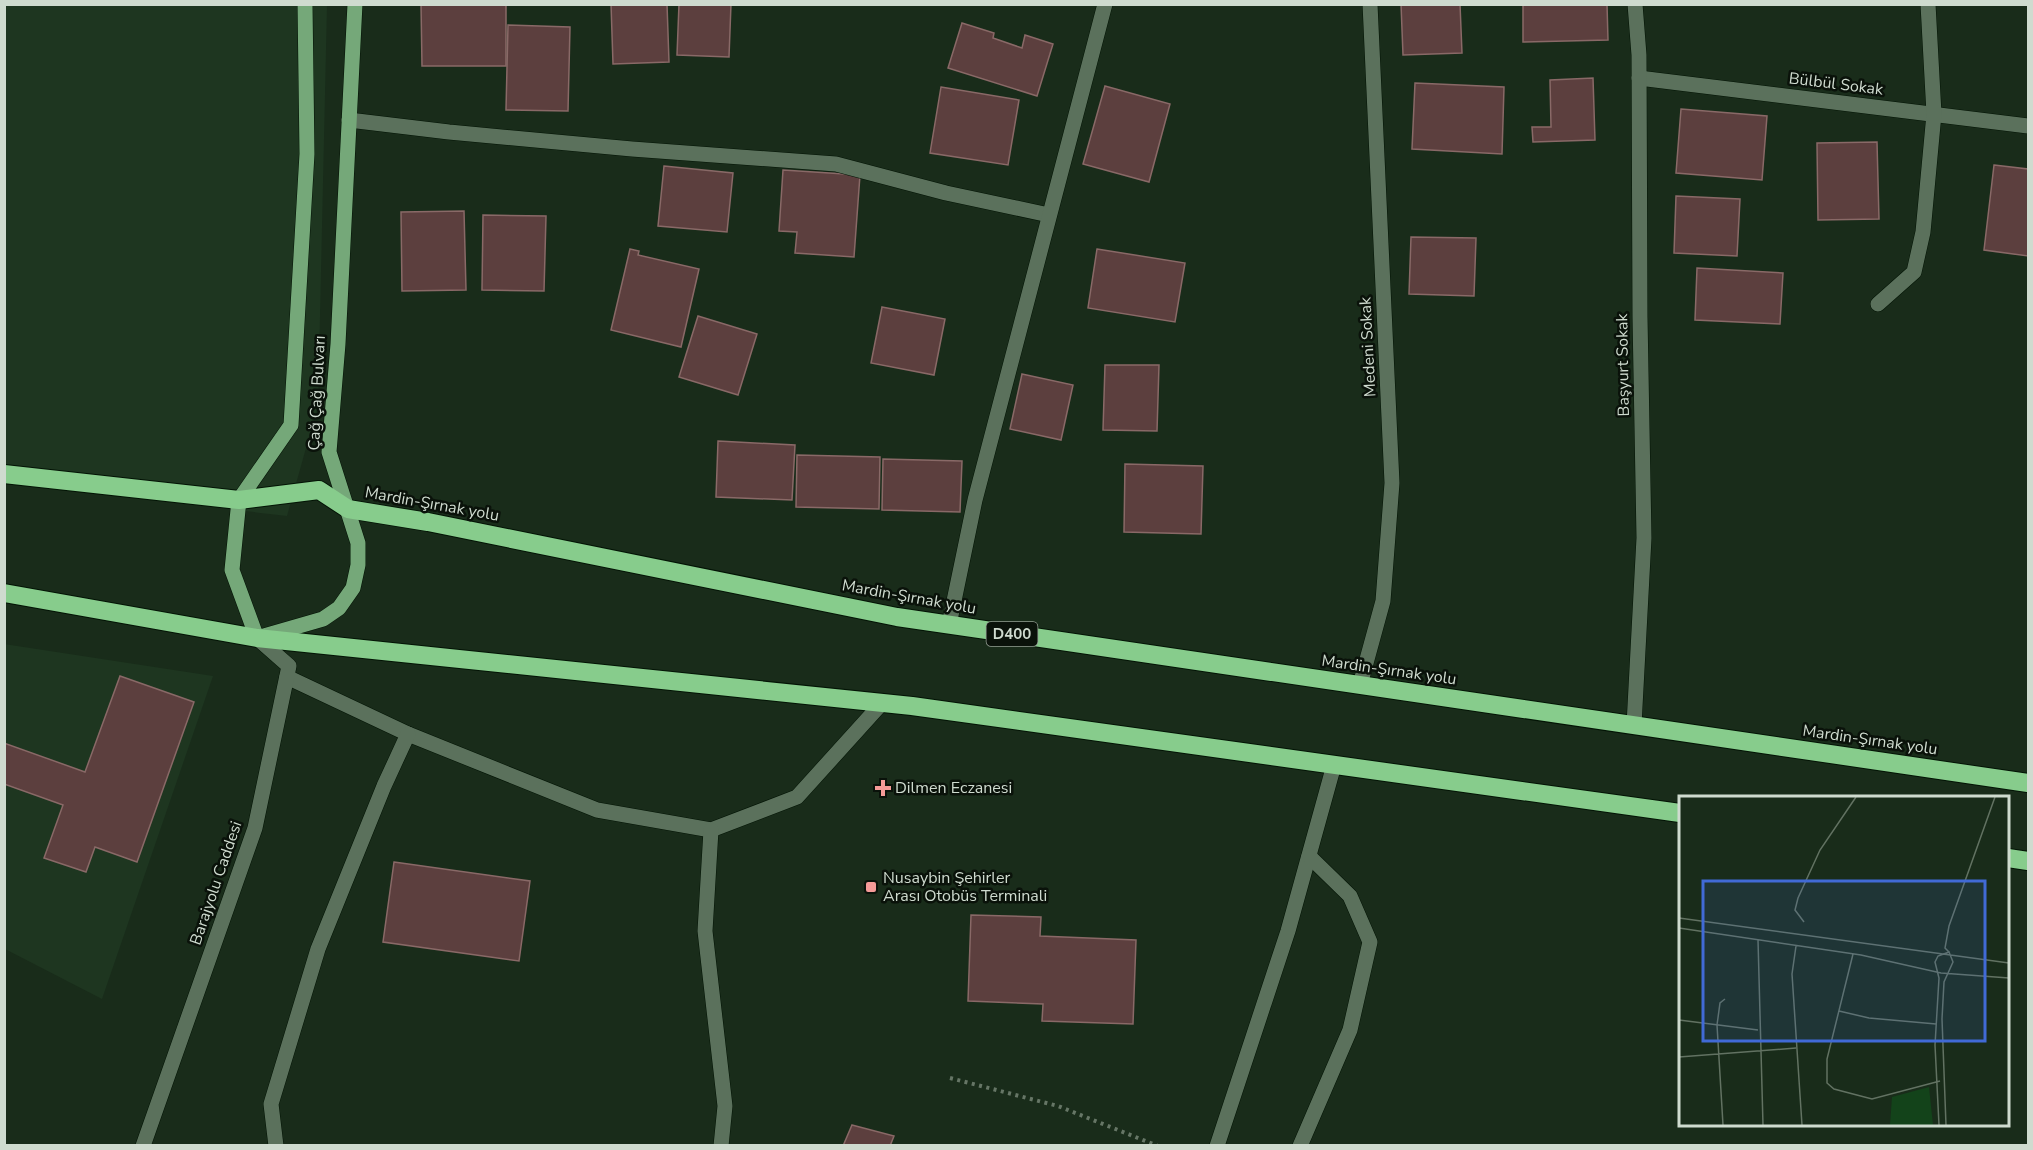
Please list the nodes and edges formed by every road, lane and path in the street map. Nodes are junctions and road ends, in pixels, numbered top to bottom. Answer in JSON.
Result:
{"nodes":[{"id":1,"x":305,"y":4,"type":"edge"},
{"id":2,"x":355,"y":4,"type":"edge"},
{"id":3,"x":1106,"y":4,"type":"edge"},
{"id":4,"x":1370,"y":4,"type":"edge"},
{"id":5,"x":1635,"y":4,"type":"edge"},
{"id":6,"x":1928,"y":4,"type":"edge"},
{"id":7,"x":1639,"y":78,"type":"junction"},
{"id":8,"x":1934,"y":114,"type":"junction"},
{"id":9,"x":349,"y":120,"type":"junction"},
{"id":10,"x":2028,"y":126,"type":"edge"},
{"id":11,"x":1049,"y":215,"type":"junction"},
{"id":12,"x":1878,"y":304,"type":"dead end"},
{"id":13,"x":4,"y":474,"type":"edge"},
{"id":14,"x":239,"y":500,"type":"junction"},
{"id":15,"x":348,"y":509,"type":"junction"},
{"id":16,"x":4,"y":593,"type":"edge"},
{"id":17,"x":949,"y":625,"type":"junction"},
{"id":18,"x":258,"y":638,"type":"junction"},
{"id":19,"x":287,"y":677,"type":"junction"},
{"id":20,"x":1360,"y":685,"type":"junction"},
{"id":21,"x":882,"y":703,"type":"junction"},
{"id":22,"x":1634,"y":725,"type":"junction"},
{"id":23,"x":408,"y":734,"type":"junction"},
{"id":24,"x":1334,"y":765,"type":"junction"},
{"id":25,"x":2028,"y":783,"type":"edge"},
{"id":26,"x":1679,"y":813,"type":"edge"},
{"id":27,"x":711,"y":830,"type":"junction"},
{"id":28,"x":1309,"y":856,"type":"junction"},
{"id":29,"x":2009,"y":858,"type":"edge"},
{"id":30,"x":2028,"y":861,"type":"edge"},
{"id":31,"x":950,"y":1078,"type":"dead end"},
{"id":32,"x":143,"y":1146,"type":"edge"},
{"id":33,"x":276,"y":1146,"type":"edge"},
{"id":34,"x":721,"y":1146,"type":"edge"},
{"id":35,"x":1158,"y":1146,"type":"edge"},
{"id":36,"x":1217,"y":1146,"type":"edge"},
{"id":37,"x":1300,"y":1146,"type":"edge"}],
"edges":[{"from":1,"to":14,"type":"main road","name":"Çağ Çağ Bulvarı"},
{"from":2,"to":9,"type":"main road","name":"Çağ Çağ Bulvarı"},
{"from":3,"to":11,"type":"street"},
{"from":4,"to":20,"type":"street","name":"Medeni Sokak"},
{"from":5,"to":7,"type":"street","name":"Başyurt Sokak"},
{"from":6,"to":8,"type":"street"},
{"from":7,"to":8,"type":"street","name":"Bülbül Sokak"},
{"from":7,"to":22,"type":"street","name":"Başyurt Sokak"},
{"from":8,"to":10,"type":"street","name":"Bülbül Sokak"},
{"from":8,"to":12,"type":"street"},
{"from":9,"to":11,"type":"street"},
{"from":9,"to":15,"type":"main road","name":"Çağ Çağ Bulvarı"},
{"from":11,"to":17,"type":"street"},
{"from":13,"to":14,"type":"highway","name":"Mardin-Şırnak yolu","number":"D400"},
{"from":14,"to":15,"type":"highway","name":"Mardin-Şırnak yolu","number":"D400"},
{"from":14,"to":18,"type":"main road","name":"Çağ Çağ Bulvarı"},
{"from":15,"to":17,"type":"highway","name":"Mardin-Şırnak yolu","number":"D400"},
{"from":15,"to":18,"type":"main road","name":"Çağ Çağ Bulvarı"},
{"from":16,"to":18,"type":"highway"},
{"from":17,"to":20,"type":"highway","name":"Mardin-Şırnak yolu","number":"D400"},
{"from":18,"to":19,"type":"street"},
{"from":18,"to":21,"type":"highway"},
{"from":19,"to":23,"type":"street"},
{"from":19,"to":32,"type":"street","name":"Barajyolu Caddesi"},
{"from":20,"to":22,"type":"highway","name":"Mardin-Şırnak yolu","number":"D400"},
{"from":21,"to":24,"type":"highway"},
{"from":21,"to":27,"type":"street"},
{"from":22,"to":25,"type":"highway","name":"Mardin-Şırnak yolu","number":"D400"},
{"from":23,"to":27,"type":"street"},
{"from":23,"to":33,"type":"street"},
{"from":24,"to":26,"type":"highway"},
{"from":24,"to":28,"type":"street"},
{"from":27,"to":34,"type":"street"},
{"from":28,"to":36,"type":"street"},
{"from":28,"to":37,"type":"street"},
{"from":29,"to":30,"type":"highway"},
{"from":31,"to":35,"type":"path"}]}
